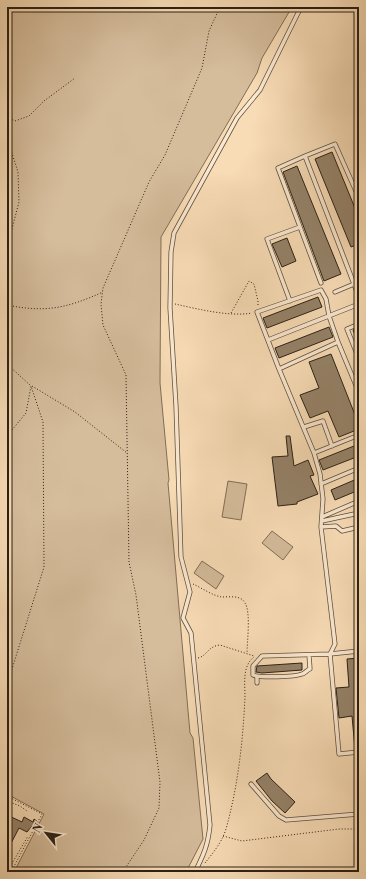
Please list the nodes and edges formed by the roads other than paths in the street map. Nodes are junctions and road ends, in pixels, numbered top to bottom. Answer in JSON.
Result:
{"nodes":[{"id":1,"x":301,"y":7,"type":"edge"},
{"id":2,"x":305,"y":156,"type":"junction"},
{"id":3,"x":359,"y":198,"type":"edge"},
{"id":4,"x":300,"y":227,"type":"junction"},
{"id":5,"x":359,"y":282,"type":"edge"},
{"id":6,"x":321,"y":283,"type":"dead end"},
{"id":7,"x":354,"y":284,"type":"junction"},
{"id":8,"x":335,"y":292,"type":"dead end"},
{"id":9,"x":359,"y":298,"type":"edge"},
{"id":10,"x":290,"y":301,"type":"junction"},
{"id":11,"x":359,"y":304,"type":"edge"},
{"id":12,"x":329,"y":316,"type":"junction"},
{"id":13,"x":359,"y":324,"type":"edge"},
{"id":14,"x":268,"y":340,"type":"junction"},
{"id":15,"x":338,"y":342,"type":"junction"},
{"id":16,"x":359,"y":359,"type":"edge"},
{"id":17,"x":279,"y":369,"type":"junction"},
{"id":18,"x":357,"y":382,"type":"edge"},
{"id":19,"x":359,"y":392,"type":"edge"},
{"id":20,"x":304,"y":427,"type":"junction"},
{"id":21,"x":359,"y":435,"type":"edge"},
{"id":22,"x":332,"y":446,"type":"junction"},
{"id":23,"x":314,"y":453,"type":"junction"},
{"id":24,"x":359,"y":468,"type":"edge"},
{"id":25,"x":321,"y":484,"type":"junction"},
{"id":26,"x":359,"y":501,"type":"edge"},
{"id":27,"x":359,"y":513,"type":"edge"},
{"id":28,"x":322,"y":516,"type":"junction"},
{"id":29,"x":322,"y":521,"type":"junction"},
{"id":30,"x":321,"y":527,"type":"junction"},
{"id":31,"x":359,"y":527,"type":"edge"},
{"id":32,"x":359,"y":651,"type":"edge"},
{"id":33,"x":330,"y":654,"type":"junction"},
{"id":34,"x":309,"y":655,"type":"junction"},
{"id":35,"x":257,"y":677,"type":"junction"},
{"id":36,"x":257,"y":683,"type":"dead end"},
{"id":37,"x":359,"y":752,"type":"edge"},
{"id":38,"x":250,"y":784,"type":"dead end"},
{"id":39,"x":359,"y":814,"type":"edge"},
{"id":40,"x":195,"y":872,"type":"edge"}],
"edges":[{"from":1,"to":40,"type":"lane"},
{"from":2,"to":3,"type":"lane"},
{"from":2,"to":4,"type":"lane"},
{"from":2,"to":7,"type":"lane"},
{"from":4,"to":6,"type":"lane"},
{"from":4,"to":10,"type":"lane"},
{"from":5,"to":7,"type":"lane"},
{"from":7,"to":8,"type":"lane"},
{"from":7,"to":9,"type":"lane"},
{"from":10,"to":12,"type":"lane"},
{"from":10,"to":14,"type":"lane"},
{"from":11,"to":12,"type":"lane"},
{"from":12,"to":14,"type":"lane"},
{"from":12,"to":15,"type":"lane"},
{"from":13,"to":16,"type":"lane"},
{"from":14,"to":17,"type":"lane"},
{"from":15,"to":17,"type":"lane"},
{"from":15,"to":18,"type":"lane"},
{"from":17,"to":20,"type":"lane"},
{"from":18,"to":19,"type":"lane"},
{"from":20,"to":22,"type":"lane"},
{"from":20,"to":23,"type":"lane"},
{"from":21,"to":22,"type":"lane"},
{"from":22,"to":23,"type":"lane"},
{"from":23,"to":25,"type":"lane"},
{"from":24,"to":25,"type":"lane"},
{"from":25,"to":28,"type":"lane"},
{"from":26,"to":28,"type":"lane"},
{"from":27,"to":29,"type":"lane"},
{"from":28,"to":29,"type":"lane"},
{"from":29,"to":30,"type":"lane"},
{"from":30,"to":31,"type":"lane"},
{"from":30,"to":33,"type":"lane"},
{"from":32,"to":33,"type":"lane"},
{"from":33,"to":34,"type":"lane"},
{"from":33,"to":37,"type":"lane"},
{"from":34,"to":35,"type":"lane"},
{"from":34,"to":35,"type":"lane"},
{"from":35,"to":36,"type":"lane"},
{"from":38,"to":39,"type":"lane"}]}
